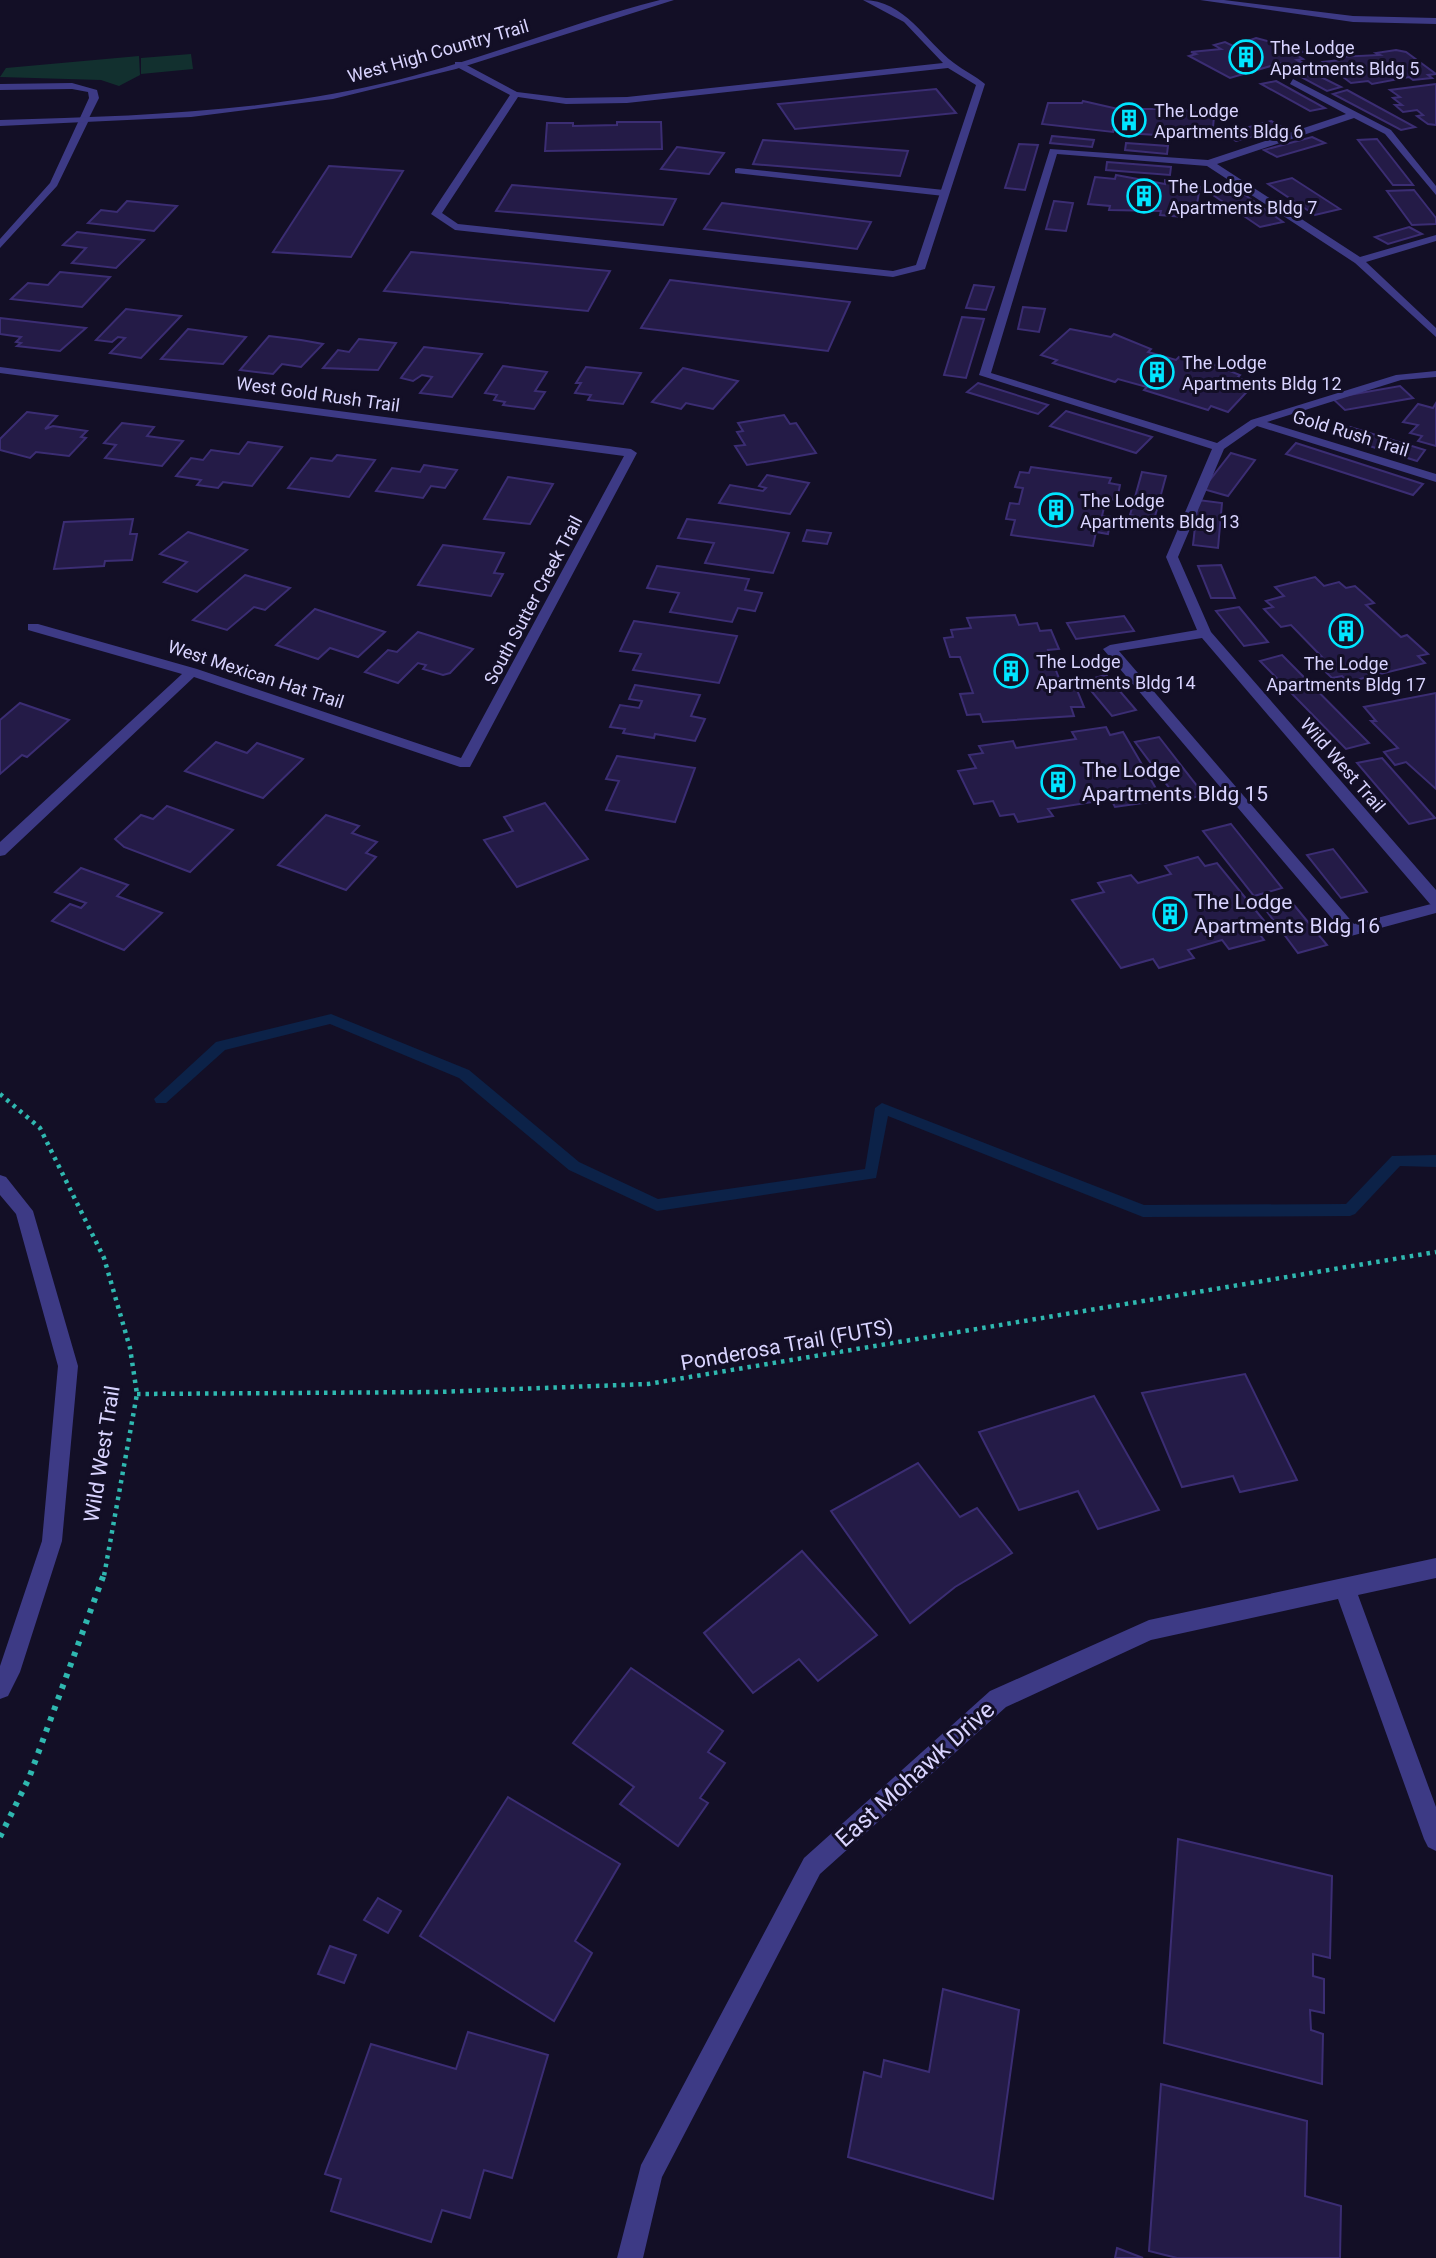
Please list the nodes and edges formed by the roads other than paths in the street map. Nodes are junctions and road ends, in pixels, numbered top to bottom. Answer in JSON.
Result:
{"nodes":[{"id":1,"x":670,"y":0,"type":"edge"},
{"id":2,"x":867,"y":0,"type":"edge"},
{"id":3,"x":1204,"y":0,"type":"edge"},
{"id":4,"x":1436,"y":21,"type":"edge"},
{"id":5,"x":458,"y":64,"type":"junction"},
{"id":6,"x":950,"y":65,"type":"junction"},
{"id":7,"x":1293,"y":82,"type":"dead end"},
{"id":8,"x":0,"y":87,"type":"edge"},
{"id":9,"x":515,"y":94,"type":"junction"},
{"id":10,"x":1355,"y":114,"type":"junction"},
{"id":11,"x":84,"y":120,"type":"junction"},
{"id":12,"x":0,"y":122,"type":"edge"},
{"id":13,"x":1209,"y":163,"type":"junction"},
{"id":14,"x":738,"y":171,"type":"dead end"},
{"id":15,"x":1436,"y":192,"type":"edge"},
{"id":16,"x":944,"y":193,"type":"junction"},
{"id":17,"x":1436,"y":238,"type":"edge"},
{"id":18,"x":0,"y":245,"type":"edge"},
{"id":19,"x":1359,"y":261,"type":"junction"},
{"id":20,"x":1436,"y":334,"type":"edge"},
{"id":21,"x":0,"y":370,"type":"edge"},
{"id":22,"x":1436,"y":374,"type":"edge"},
{"id":23,"x":1255,"y":422,"type":"junction"},
{"id":24,"x":1219,"y":447,"type":"junction"},
{"id":25,"x":631,"y":453,"type":"joint"},
{"id":26,"x":1436,"y":478,"type":"edge"},
{"id":27,"x":33,"y":627,"type":"dead end"},
{"id":28,"x":1205,"y":633,"type":"junction"},
{"id":29,"x":192,"y":672,"type":"junction"},
{"id":30,"x":465,"y":764,"type":"joint"},
{"id":31,"x":0,"y":851,"type":"edge"},
{"id":32,"x":1436,"y":900,"type":"edge"},
{"id":33,"x":1436,"y":908,"type":"edge"},
{"id":34,"x":0,"y":1182,"type":"edge"},
{"id":35,"x":1436,"y":1568,"type":"edge"},
{"id":36,"x":1344,"y":1586,"type":"junction"},
{"id":37,"x":0,"y":1688,"type":"edge"},
{"id":38,"x":1436,"y":1839,"type":"edge"},
{"id":39,"x":630,"y":2258,"type":"edge"}],
"edges":[{"from":1,"to":5,"type":"street","name":"West High Country Trail"},
{"from":2,"to":6,"type":"street"},
{"from":3,"to":4,"type":"street"},
{"from":5,"to":9,"type":"street"},
{"from":5,"to":11,"type":"street","name":"West High Country Trail"},
{"from":6,"to":9,"type":"street"},
{"from":6,"to":16,"type":"street"},
{"from":7,"to":10,"type":"street"},
{"from":8,"to":11,"type":"street"},
{"from":9,"to":16,"type":"street"},
{"from":10,"to":13,"type":"street"},
{"from":10,"to":15,"type":"street"},
{"from":11,"to":12,"type":"street","name":"West High Country Trail"},
{"from":11,"to":18,"type":"street"},
{"from":13,"to":19,"type":"street"},
{"from":13,"to":24,"type":"street"},
{"from":14,"to":16,"type":"street"},
{"from":17,"to":19,"type":"street"},
{"from":19,"to":20,"type":"street"},
{"from":21,"to":25,"type":"street","name":"West Gold Rush Trail"},
{"from":22,"to":23,"type":"street"},
{"from":23,"to":24,"type":"street"},
{"from":23,"to":26,"type":"street","name":"Gold Rush Trail"},
{"from":24,"to":28,"type":"street","name":"Wild West Trail"},
{"from":25,"to":30,"type":"street","name":"South Sutter Creek Trail"},
{"from":27,"to":29,"type":"street","name":"West Mexican Hat Trail"},
{"from":28,"to":32,"type":"street","name":"Wild West Trail"},
{"from":28,"to":33,"type":"street"},
{"from":29,"to":30,"type":"street","name":"West Mexican Hat Trail"},
{"from":29,"to":31,"type":"street"},
{"from":34,"to":37,"type":"street"},
{"from":35,"to":36,"type":"street","name":"East Mohawk Drive"},
{"from":36,"to":38,"type":"street"},
{"from":36,"to":39,"type":"street","name":"East Mohawk Drive"}]}
